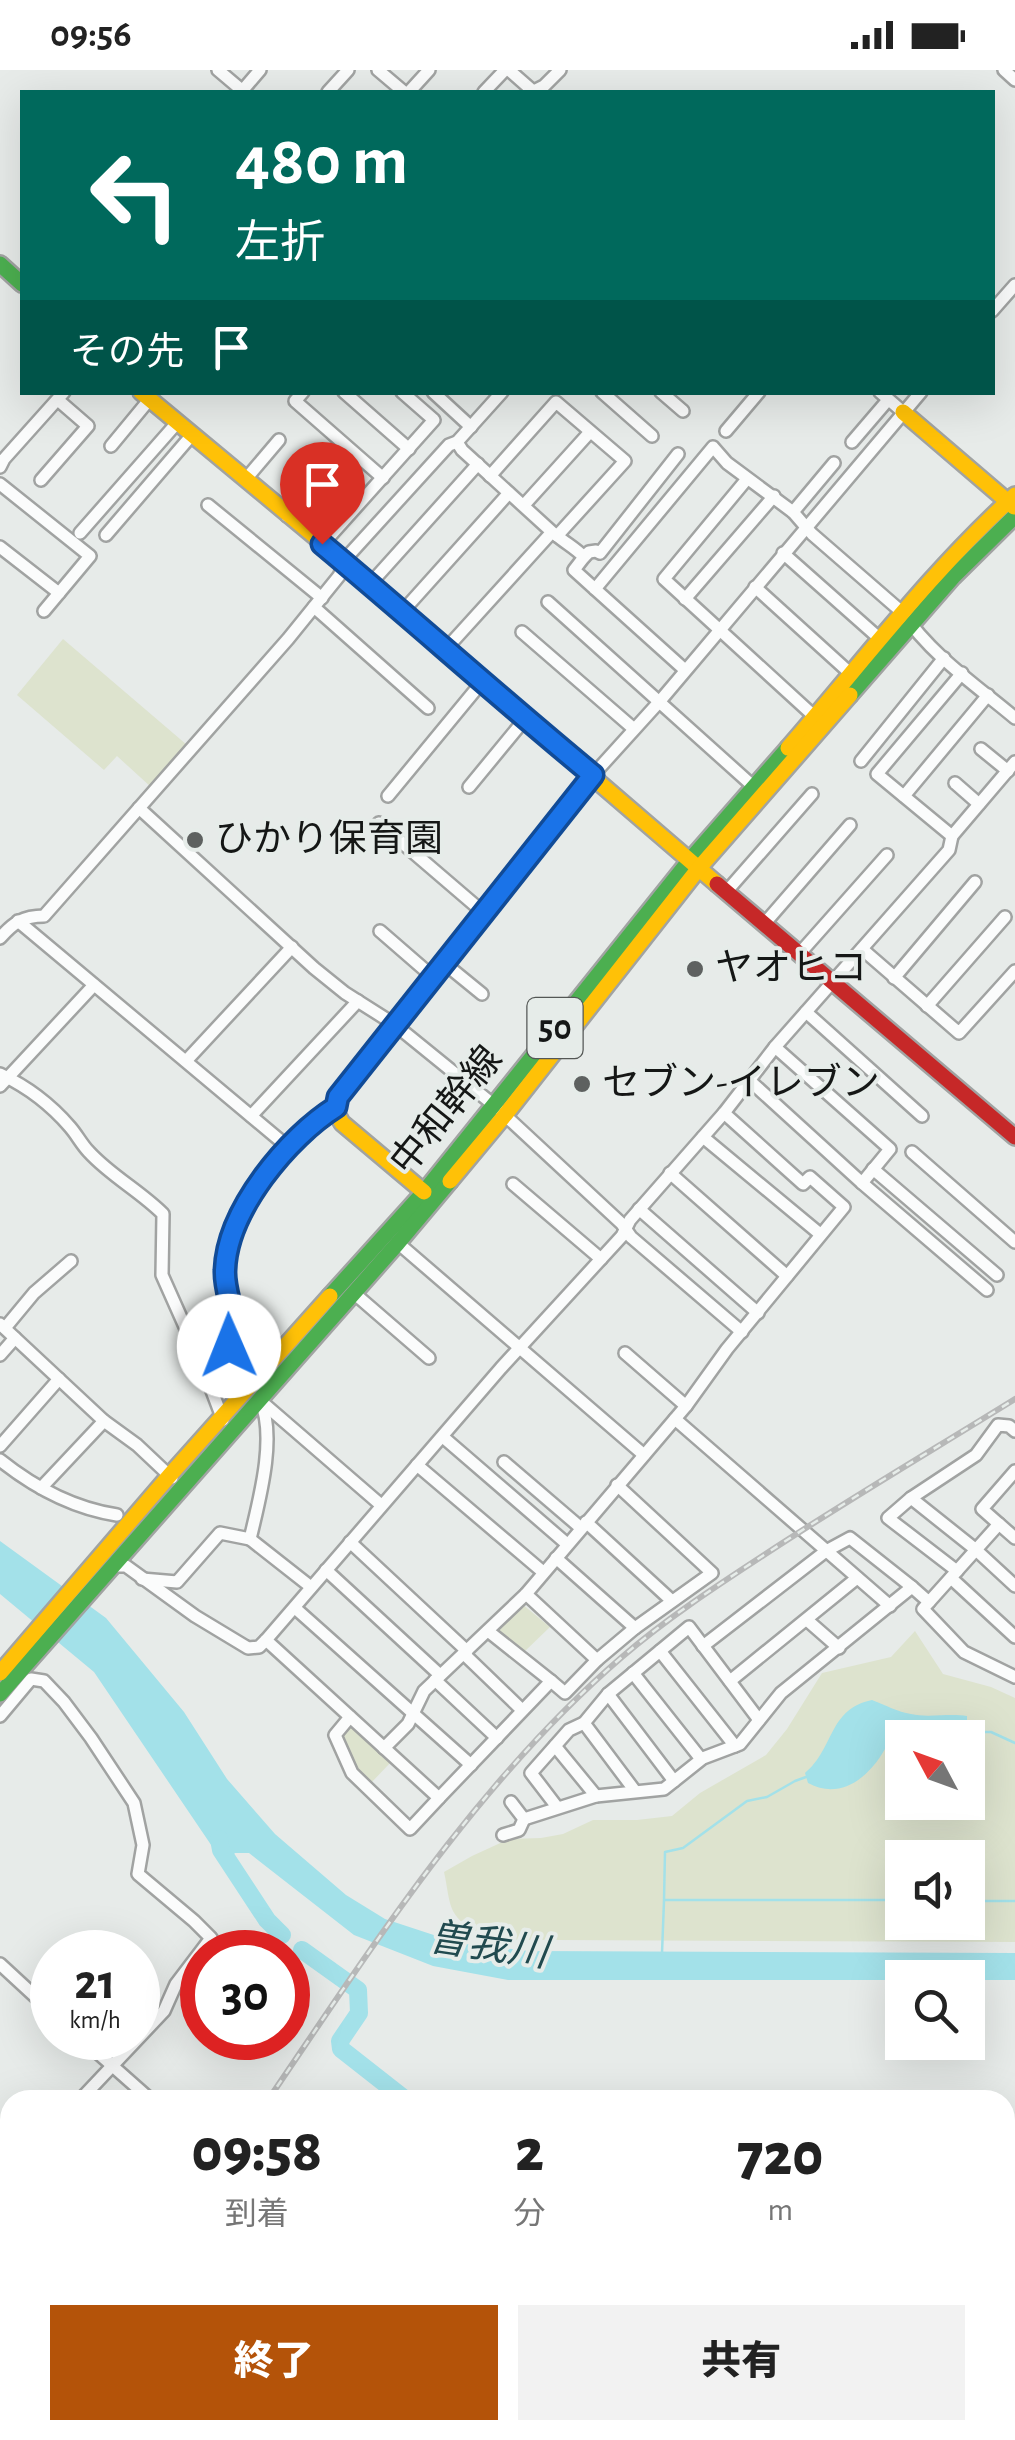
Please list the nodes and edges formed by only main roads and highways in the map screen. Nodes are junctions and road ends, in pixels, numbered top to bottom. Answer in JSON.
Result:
{"nodes":[{"id":1,"x":0,"y":264,"type":"edge"},
{"id":2,"x":20,"y":282,"type":"edge"},
{"id":3,"x":145,"y":396,"type":"edge"},
{"id":4,"x":903,"y":412,"type":"road end"},
{"id":5,"x":1013,"y":505,"type":"edge"},
{"id":6,"x":908,"y":620,"type":"junction"},
{"id":7,"x":593,"y":775,"type":"junction"},
{"id":8,"x":695,"y":864,"type":"junction"},
{"id":9,"x":500,"y":1110,"type":"junction"},
{"id":10,"x":1015,"y":1138,"type":"edge"},
{"id":11,"x":424,"y":1192,"type":"junction"},
{"id":12,"x":254,"y":1395,"type":"junction"},
{"id":13,"x":228,"y":1424,"type":"junction"},
{"id":14,"x":106,"y":1566,"type":"junction"},
{"id":15,"x":33,"y":1645,"type":"junction"},
{"id":16,"x":0,"y":1673,"type":"edge"},
{"id":17,"x":0,"y":1694,"type":"edge"}],
"edges":[{"from":1,"to":2,"type":"main road"},
{"from":3,"to":7,"type":"main road"},
{"from":4,"to":5,"type":"main road"},
{"from":5,"to":6,"type":"main road","name":"中和幹線","number":"50"},
{"from":6,"to":8,"type":"main road","name":"中和幹線","number":"50"},
{"from":6,"to":8,"type":"main road","name":"中和幹線","number":"50"},
{"from":7,"to":8,"type":"main road"},
{"from":7,"to":11,"type":"main road"},
{"from":8,"to":9,"type":"main road","name":"中和幹線","number":"50"},
{"from":8,"to":10,"type":"main road"},
{"from":9,"to":11,"type":"main road","name":"中和幹線","number":"50"},
{"from":9,"to":12,"type":"main road","name":"中和幹線","number":"50"},
{"from":11,"to":12,"type":"main road","name":"中和幹線","number":"50"},
{"from":12,"to":13,"type":"main road","name":"中和幹線","number":"50"},
{"from":13,"to":14,"type":"main road","name":"中和幹線","number":"50"},
{"from":13,"to":14,"type":"main road","name":"中和幹線","number":"50"},
{"from":14,"to":15,"type":"main road","name":"中和幹線","number":"50"},
{"from":15,"to":16,"type":"main road","name":"中和幹線","number":"50"},
{"from":15,"to":17,"type":"main road","name":"中和幹線","number":"50"}]}
